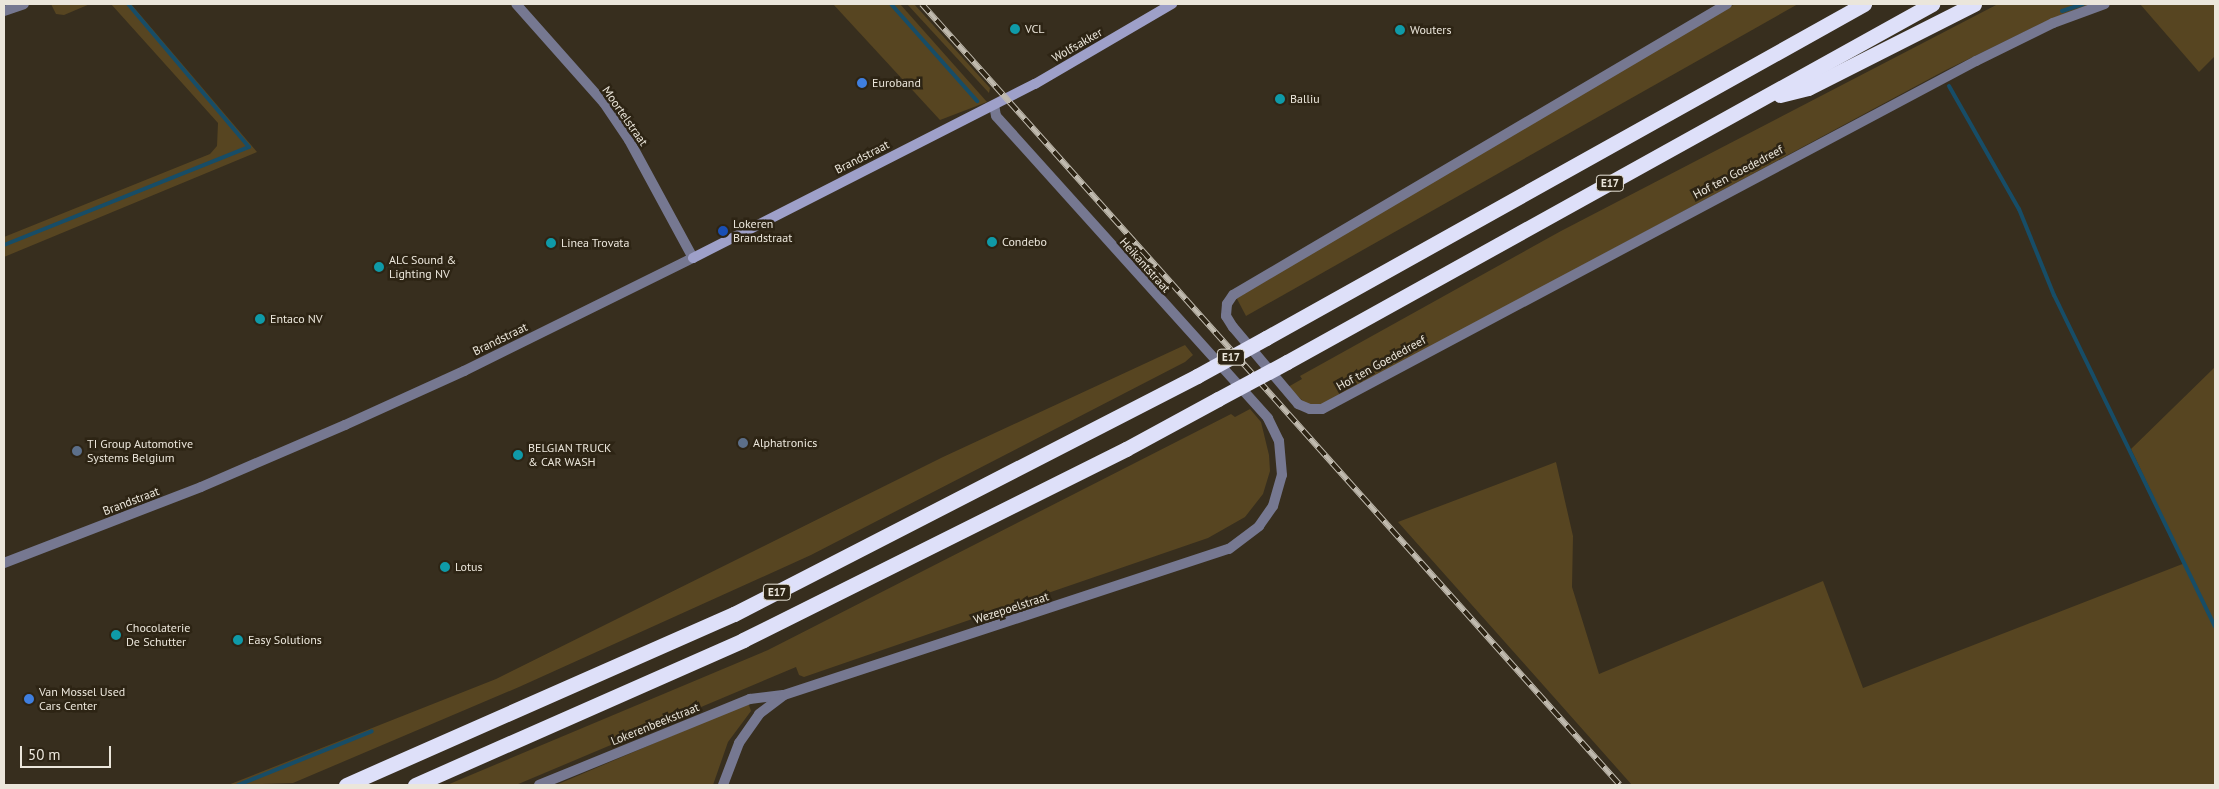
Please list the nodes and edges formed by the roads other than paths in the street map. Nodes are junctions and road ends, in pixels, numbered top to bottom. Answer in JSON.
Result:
{"nodes":[{"id":1,"x":24,"y":4,"type":"edge"},
{"id":2,"x":516,"y":4,"type":"edge"},
{"id":3,"x":1172,"y":4,"type":"edge"},
{"id":4,"x":1727,"y":4,"type":"edge"},
{"id":5,"x":1864,"y":4,"type":"edge"},
{"id":6,"x":1932,"y":4,"type":"edge"},
{"id":7,"x":1974,"y":4,"type":"edge"},
{"id":8,"x":2105,"y":4,"type":"edge"},
{"id":9,"x":4,"y":11,"type":"edge"},
{"id":10,"x":1759,"y":101,"type":"junction"},
{"id":11,"x":994,"y":105,"type":"junction"},
{"id":12,"x":693,"y":258,"type":"junction"},
{"id":13,"x":1279,"y":442,"type":"joint"},
{"id":14,"x":4,"y":563,"type":"edge"},
{"id":15,"x":784,"y":695,"type":"junction"},
{"id":16,"x":346,"y":785,"type":"edge"},
{"id":17,"x":415,"y":785,"type":"edge"},
{"id":18,"x":538,"y":785,"type":"edge"},
{"id":19,"x":723,"y":785,"type":"edge"}],
"edges":[{"from":1,"to":9,"type":"street"},
{"from":2,"to":12,"type":"street","name":"Moortelstraat"},
{"from":3,"to":11,"type":"street","name":"Wolfsakker"},
{"from":4,"to":8,"type":"street","name":"Hof ten Goededreef"},
{"from":5,"to":16,"type":"highway","number":"E17","bridge":true},
{"from":6,"to":10,"type":"highway","number":"E17"},
{"from":7,"to":10,"type":"highway"},
{"from":10,"to":17,"type":"highway","number":"E17","bridge":true},
{"from":11,"to":12,"type":"street","name":"Brandstraat"},
{"from":11,"to":13,"type":"street","name":"Heikantstraat"},
{"from":12,"to":14,"type":"street","name":"Brandstraat"},
{"from":13,"to":15,"type":"street","name":"Wezepoelstraat"},
{"from":15,"to":18,"type":"street","name":"Lokerenbeekstraat"},
{"from":15,"to":19,"type":"street","name":"Wezepoelstraat"}]}
